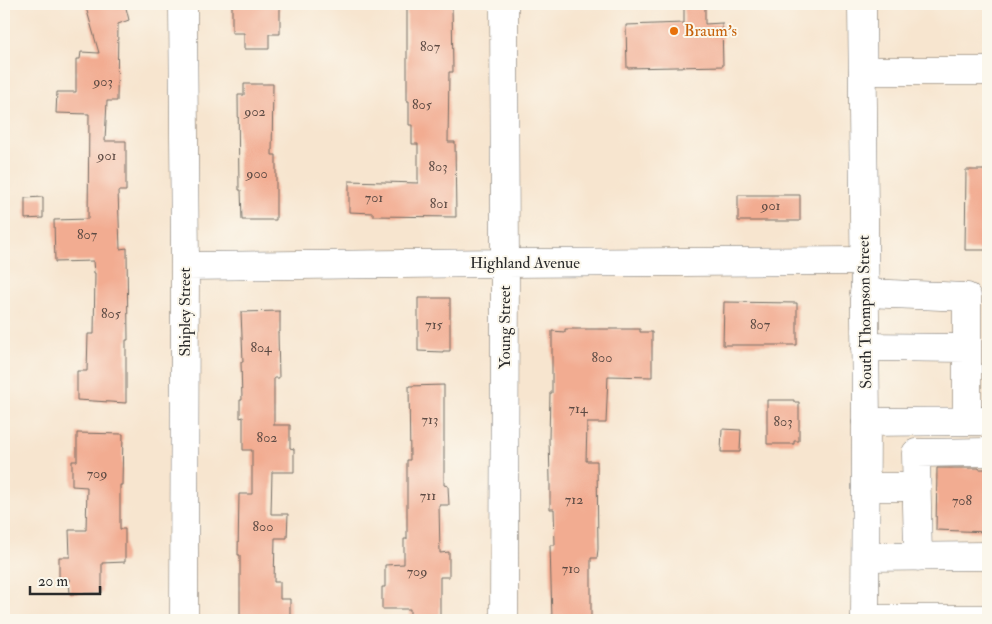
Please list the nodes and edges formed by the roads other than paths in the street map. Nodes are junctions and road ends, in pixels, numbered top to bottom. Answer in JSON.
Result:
{"nodes":[{"id":1,"x":183,"y":4,"type":"edge"},
{"id":2,"x":504,"y":4,"type":"edge"},
{"id":3,"x":862,"y":4,"type":"edge"},
{"id":4,"x":863,"y":71,"type":"junction"},
{"id":5,"x":988,"y":71,"type":"edge"},
{"id":6,"x":864,"y":261,"type":"junction"},
{"id":7,"x":505,"y":263,"type":"junction"},
{"id":8,"x":185,"y":266,"type":"junction"},
{"id":9,"x":864,"y":293,"type":"junction"},
{"id":10,"x":865,"y":347,"type":"junction"},
{"id":11,"x":967,"y":348,"type":"junction"},
{"id":12,"x":977,"y":379,"type":"edge"},
{"id":13,"x":977,"y":421,"type":"edge"},
{"id":14,"x":866,"y":422,"type":"junction"},
{"id":15,"x":988,"y":452,"type":"edge"},
{"id":16,"x":866,"y":486,"type":"junction"},
{"id":17,"x":917,"y":487,"type":"junction"},
{"id":18,"x":988,"y":556,"type":"edge"},
{"id":19,"x":866,"y":557,"type":"junction"},
{"id":20,"x":918,"y":557,"type":"junction"},
{"id":21,"x":988,"y":619,"type":"edge"},
{"id":22,"x":184,"y":620,"type":"edge"},
{"id":23,"x":504,"y":620,"type":"edge"},
{"id":24,"x":865,"y":620,"type":"edge"},
{"id":25,"x":945,"y":620,"type":"edge"}],
"edges":[{"from":1,"to":8,"type":"street","name":"Shipley Street"},
{"from":2,"to":7,"type":"street","name":"Young Street"},
{"from":3,"to":4,"type":"street","name":"South Thompson Street"},
{"from":4,"to":5,"type":"street"},
{"from":4,"to":6,"type":"street","name":"South Thompson Street"},
{"from":6,"to":7,"type":"street","name":"Highland Avenue"},
{"from":6,"to":9,"type":"street","name":"South Thompson Street"},
{"from":7,"to":8,"type":"street","name":"Highland Avenue"},
{"from":7,"to":23,"type":"street","name":"Young Street"},
{"from":8,"to":22,"type":"street","name":"Shipley Street"},
{"from":9,"to":10,"type":"street","name":"South Thompson Street"},
{"from":9,"to":11,"type":"street"},
{"from":10,"to":11,"type":"street"},
{"from":10,"to":14,"type":"street","name":"South Thompson Street"},
{"from":11,"to":12,"type":"street"},
{"from":12,"to":13,"type":"street"},
{"from":13,"to":14,"type":"street"},
{"from":14,"to":16,"type":"street","name":"South Thompson Street"},
{"from":15,"to":17,"type":"street"},
{"from":16,"to":17,"type":"street"},
{"from":16,"to":19,"type":"street","name":"South Thompson Street"},
{"from":17,"to":20,"type":"street"},
{"from":18,"to":20,"type":"street"},
{"from":19,"to":20,"type":"street"},
{"from":19,"to":24,"type":"street","name":"South Thompson Street"},
{"from":21,"to":25,"type":"street"},
{"from":24,"to":25,"type":"street"}]}
